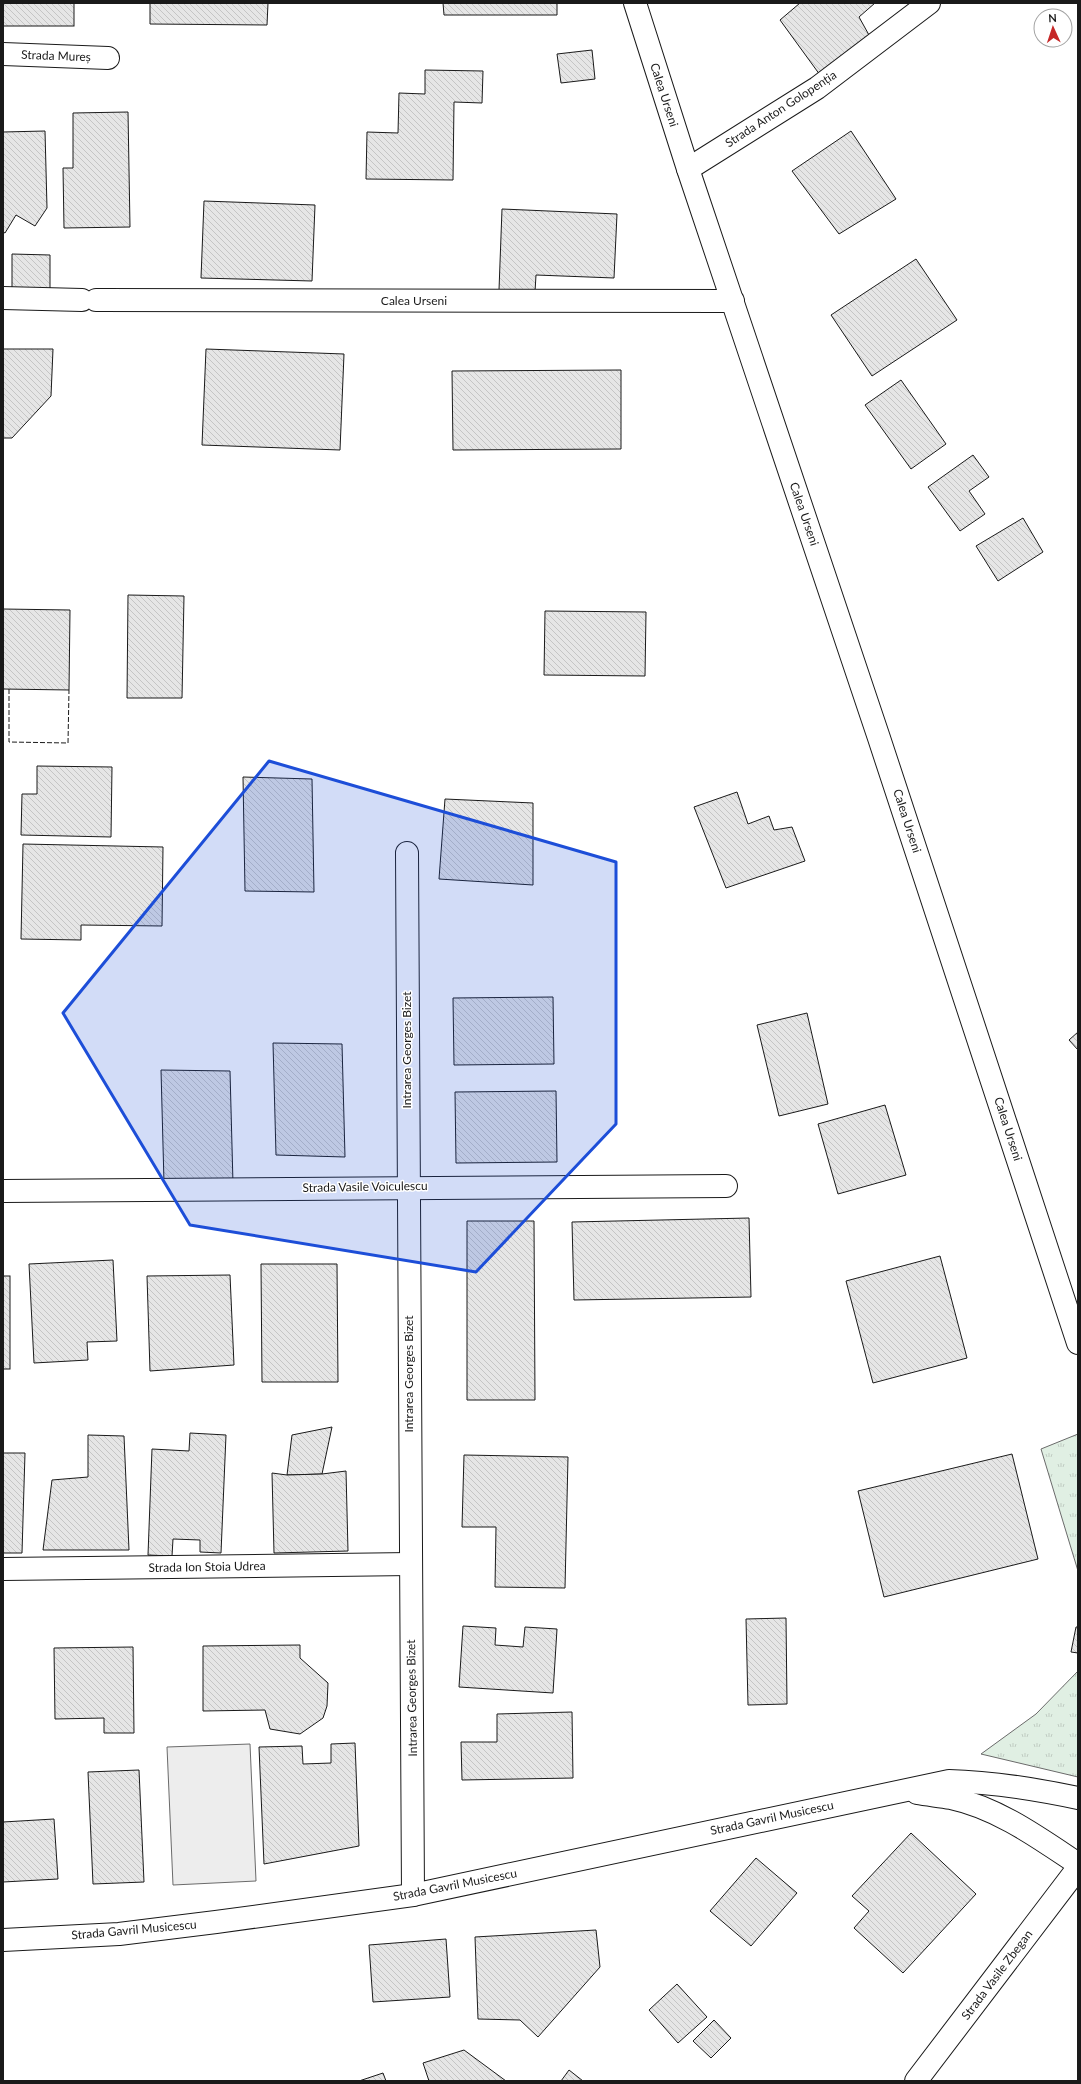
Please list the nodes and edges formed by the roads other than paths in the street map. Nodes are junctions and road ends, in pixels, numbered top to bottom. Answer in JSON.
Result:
{"nodes":[{"id":1,"x":635,"y":3,"type":"edge"},
{"id":2,"x":929,"y":3,"type":"edge"},
{"id":3,"x":3,"y":54,"type":"edge"},
{"id":4,"x":108,"y":58,"type":"dead end"},
{"id":5,"x":688,"y":169,"type":"junction"},
{"id":6,"x":3,"y":298,"type":"edge"},
{"id":7,"x":732,"y":301,"type":"junction"},
{"id":8,"x":407,"y":853,"type":"dead end"},
{"id":9,"x":408,"y":1186,"type":"junction"},
{"id":10,"x":726,"y":1186,"type":"dead end"},
{"id":11,"x":3,"y":1191,"type":"edge"},
{"id":12,"x":1078,"y":1343,"type":"edge"},
{"id":13,"x":411,"y":1564,"type":"junction"},
{"id":14,"x":3,"y":1569,"type":"edge"},
{"id":15,"x":900,"y":1791,"type":"junction"},
{"id":16,"x":1078,"y":1798,"type":"edge"},
{"id":17,"x":1078,"y":1864,"type":"edge"},
{"id":18,"x":1078,"y":1868,"type":"edge"},
{"id":19,"x":413,"y":1895,"type":"junction"},
{"id":20,"x":3,"y":1940,"type":"edge"},
{"id":21,"x":916,"y":2081,"type":"edge"}],
"edges":[{"from":1,"to":5,"type":"street","name":"Calea Urseni"},
{"from":2,"to":5,"type":"street","name":"Strada Anton Golopenția"},
{"from":3,"to":4,"type":"street","name":"Strada Mureș"},
{"from":5,"to":7,"type":"street","name":"Calea Urseni"},
{"from":6,"to":7,"type":"street","name":"Calea Urseni"},
{"from":7,"to":12,"type":"street","name":"Calea Urseni"},
{"from":8,"to":9,"type":"street","name":"Intrarea Georges Bizet"},
{"from":9,"to":10,"type":"street","name":"Strada Vasile Voiculescu"},
{"from":9,"to":11,"type":"street","name":"Strada Vasile Voiculescu"},
{"from":9,"to":13,"type":"street","name":"Intrarea Georges Bizet"},
{"from":13,"to":14,"type":"street","name":"Strada Ion Stoia Udrea"},
{"from":13,"to":19,"type":"street","name":"Intrarea Georges Bizet"},
{"from":15,"to":16,"type":"street","name":"Strada Gavril Musicescu"},
{"from":15,"to":17,"type":"street","name":"Strada Gavril Musicescu"},
{"from":15,"to":19,"type":"street","name":"Strada Gavril Musicescu"},
{"from":18,"to":21,"type":"street","name":"Strada Vasile Zbegan"},
{"from":19,"to":20,"type":"street","name":"Strada Gavril Musicescu"}]}
